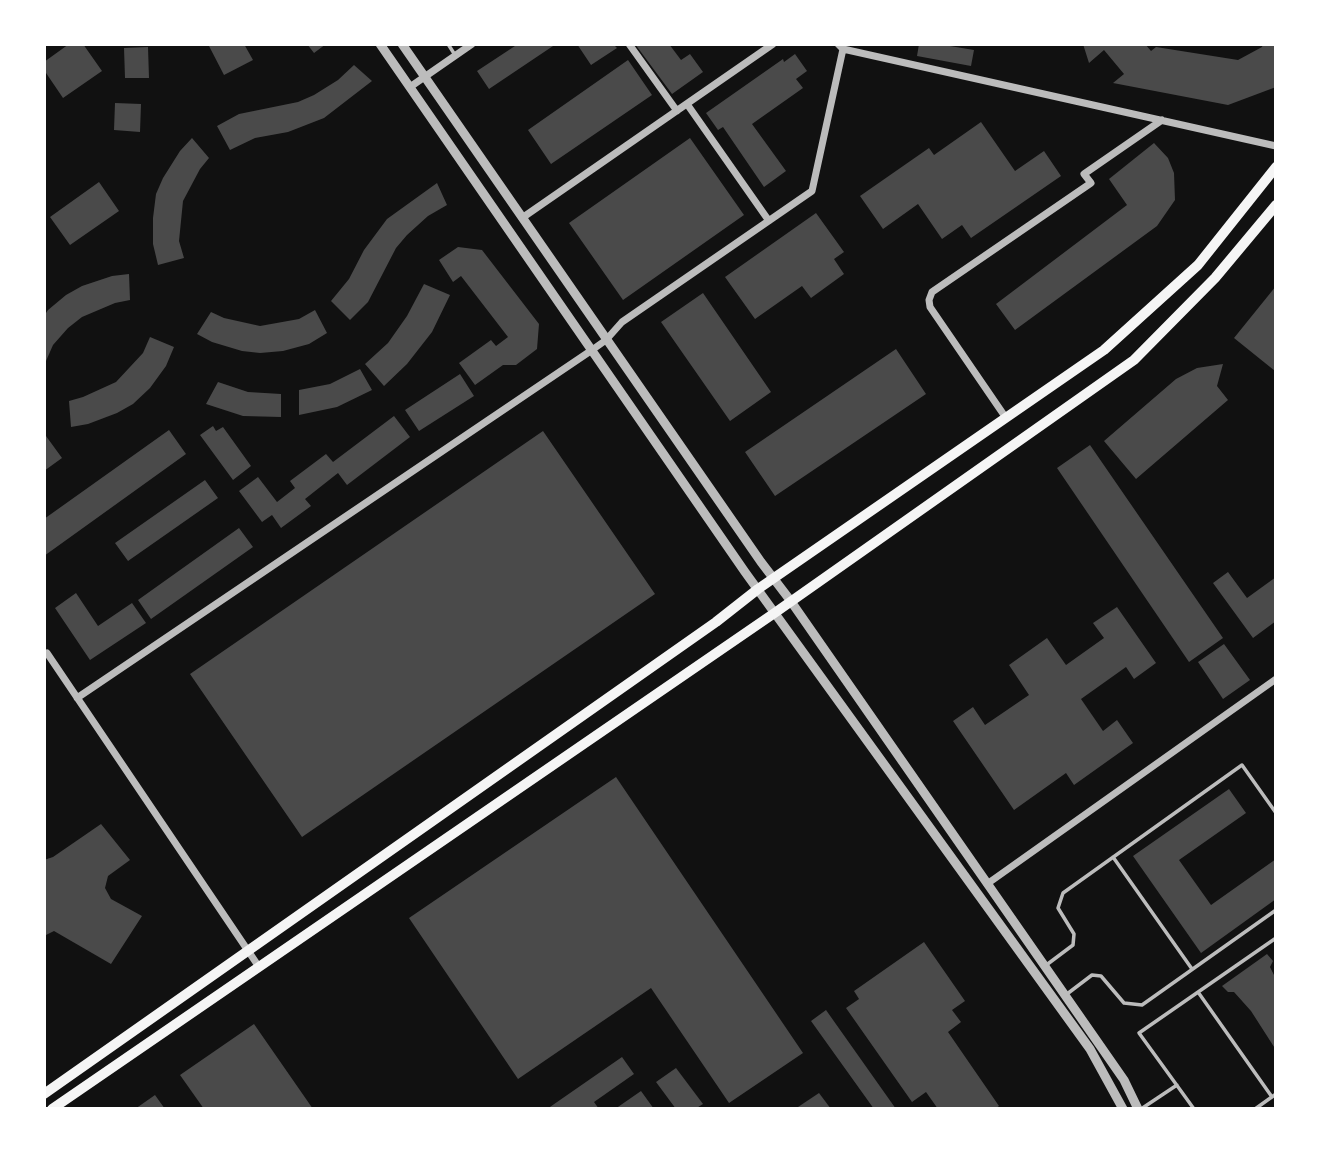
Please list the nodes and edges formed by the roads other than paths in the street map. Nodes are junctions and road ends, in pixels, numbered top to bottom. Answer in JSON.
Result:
{"nodes":[{"id":1,"x":380,"y":44,"type":"edge"},
{"id":2,"x":402,"y":44,"type":"edge"},
{"id":3,"x":448,"y":44,"type":"edge"},
{"id":4,"x":472,"y":44,"type":"edge"},
{"id":5,"x":629,"y":44,"type":"edge"},
{"id":6,"x":774,"y":44,"type":"edge"},
{"id":7,"x":841,"y":46,"type":"edge"},
{"id":8,"x":455,"y":55,"type":"junction"},
{"id":9,"x":425,"y":77,"type":"junction"},
{"id":10,"x":410,"y":87,"type":"junction"},
{"id":11,"x":687,"y":104,"type":"junction"},
{"id":12,"x":677,"y":111,"type":"junction"},
{"id":13,"x":1162,"y":120,"type":"junction"},
{"id":14,"x":1276,"y":146,"type":"edge"},
{"id":15,"x":1276,"y":167,"type":"edge"},
{"id":16,"x":1276,"y":205,"type":"edge"},
{"id":17,"x":523,"y":218,"type":"junction"},
{"id":18,"x":769,"y":220,"type":"junction"},
{"id":19,"x":606,"y":340,"type":"junction"},
{"id":20,"x":592,"y":350,"type":"junction"},
{"id":21,"x":1006,"y":418,"type":"junction"},
{"id":22,"x":775,"y":578,"type":"junction"},
{"id":23,"x":758,"y":589,"type":"junction"},
{"id":24,"x":790,"y":600,"type":"junction"},
{"id":25,"x":776,"y":612,"type":"junction"},
{"id":26,"x":47,"y":653,"type":"dead end"},
{"id":27,"x":1276,"y":679,"type":"edge"},
{"id":28,"x":77,"y":698,"type":"junction"},
{"id":29,"x":1276,"y":813,"type":"edge"},
{"id":30,"x":1113,"y":857,"type":"junction"},
{"id":31,"x":987,"y":884,"type":"junction"},
{"id":32,"x":1276,"y":910,"type":"edge"},
{"id":33,"x":1276,"y":938,"type":"edge"},
{"id":34,"x":249,"y":949,"type":"junction"},
{"id":35,"x":260,"y":967,"type":"junction"},
{"id":36,"x":1045,"y":967,"type":"junction"},
{"id":37,"x":1192,"y":969,"type":"junction"},
{"id":38,"x":1198,"y":992,"type":"junction"},
{"id":39,"x":1065,"y":996,"type":"junction"},
{"id":40,"x":1177,"y":1085,"type":"junction"},
{"id":41,"x":44,"y":1094,"type":"edge"},
{"id":42,"x":1274,"y":1096,"type":"edge"},
{"id":43,"x":52,"y":1109,"type":"edge"},
{"id":44,"x":1123,"y":1109,"type":"edge"},
{"id":45,"x":1139,"y":1109,"type":"edge"},
{"id":46,"x":1194,"y":1109,"type":"edge"},
{"id":47,"x":1255,"y":1109,"type":"edge"}],
"edges":[{"from":1,"to":10,"type":"street"},
{"from":2,"to":9,"type":"street"},
{"from":3,"to":8,"type":"lane"},
{"from":4,"to":8,"type":"street"},
{"from":5,"to":12,"type":"street"},
{"from":6,"to":11,"type":"street"},
{"from":7,"to":13,"type":"street"},
{"from":7,"to":18,"type":"street"},
{"from":8,"to":9,"type":"street"},
{"from":9,"to":10,"type":"street"},
{"from":9,"to":17,"type":"street"},
{"from":10,"to":20,"type":"street"},
{"from":11,"to":12,"type":"street"},
{"from":11,"to":18,"type":"street"},
{"from":12,"to":17,"type":"street"},
{"from":13,"to":14,"type":"street"},
{"from":13,"to":21,"type":"street"},
{"from":15,"to":21,"type":"main road"},
{"from":16,"to":24,"type":"main road"},
{"from":17,"to":19,"type":"street"},
{"from":18,"to":19,"type":"street"},
{"from":19,"to":20,"type":"street"},
{"from":19,"to":22,"type":"street"},
{"from":20,"to":23,"type":"street"},
{"from":20,"to":28,"type":"street"},
{"from":21,"to":22,"type":"main road"},
{"from":22,"to":23,"type":"main road"},
{"from":22,"to":24,"type":"street"},
{"from":23,"to":25,"type":"street"},
{"from":23,"to":34,"type":"main road"},
{"from":24,"to":25,"type":"main road"},
{"from":24,"to":31,"type":"street"},
{"from":25,"to":35,"type":"main road"},
{"from":25,"to":44,"type":"street"},
{"from":26,"to":28,"type":"street"},
{"from":27,"to":31,"type":"street"},
{"from":28,"to":34,"type":"street"},
{"from":29,"to":30,"type":"lane"},
{"from":30,"to":36,"type":"lane"},
{"from":30,"to":37,"type":"lane"},
{"from":31,"to":36,"type":"street"},
{"from":32,"to":37,"type":"lane"},
{"from":33,"to":38,"type":"lane"},
{"from":34,"to":35,"type":"street"},
{"from":34,"to":41,"type":"main road"},
{"from":35,"to":43,"type":"main road"},
{"from":36,"to":39,"type":"street"},
{"from":37,"to":39,"type":"lane"},
{"from":38,"to":40,"type":"lane"},
{"from":38,"to":42,"type":"lane"},
{"from":39,"to":45,"type":"street"},
{"from":40,"to":45,"type":"lane"},
{"from":40,"to":46,"type":"lane"},
{"from":42,"to":47,"type":"lane"}]}
